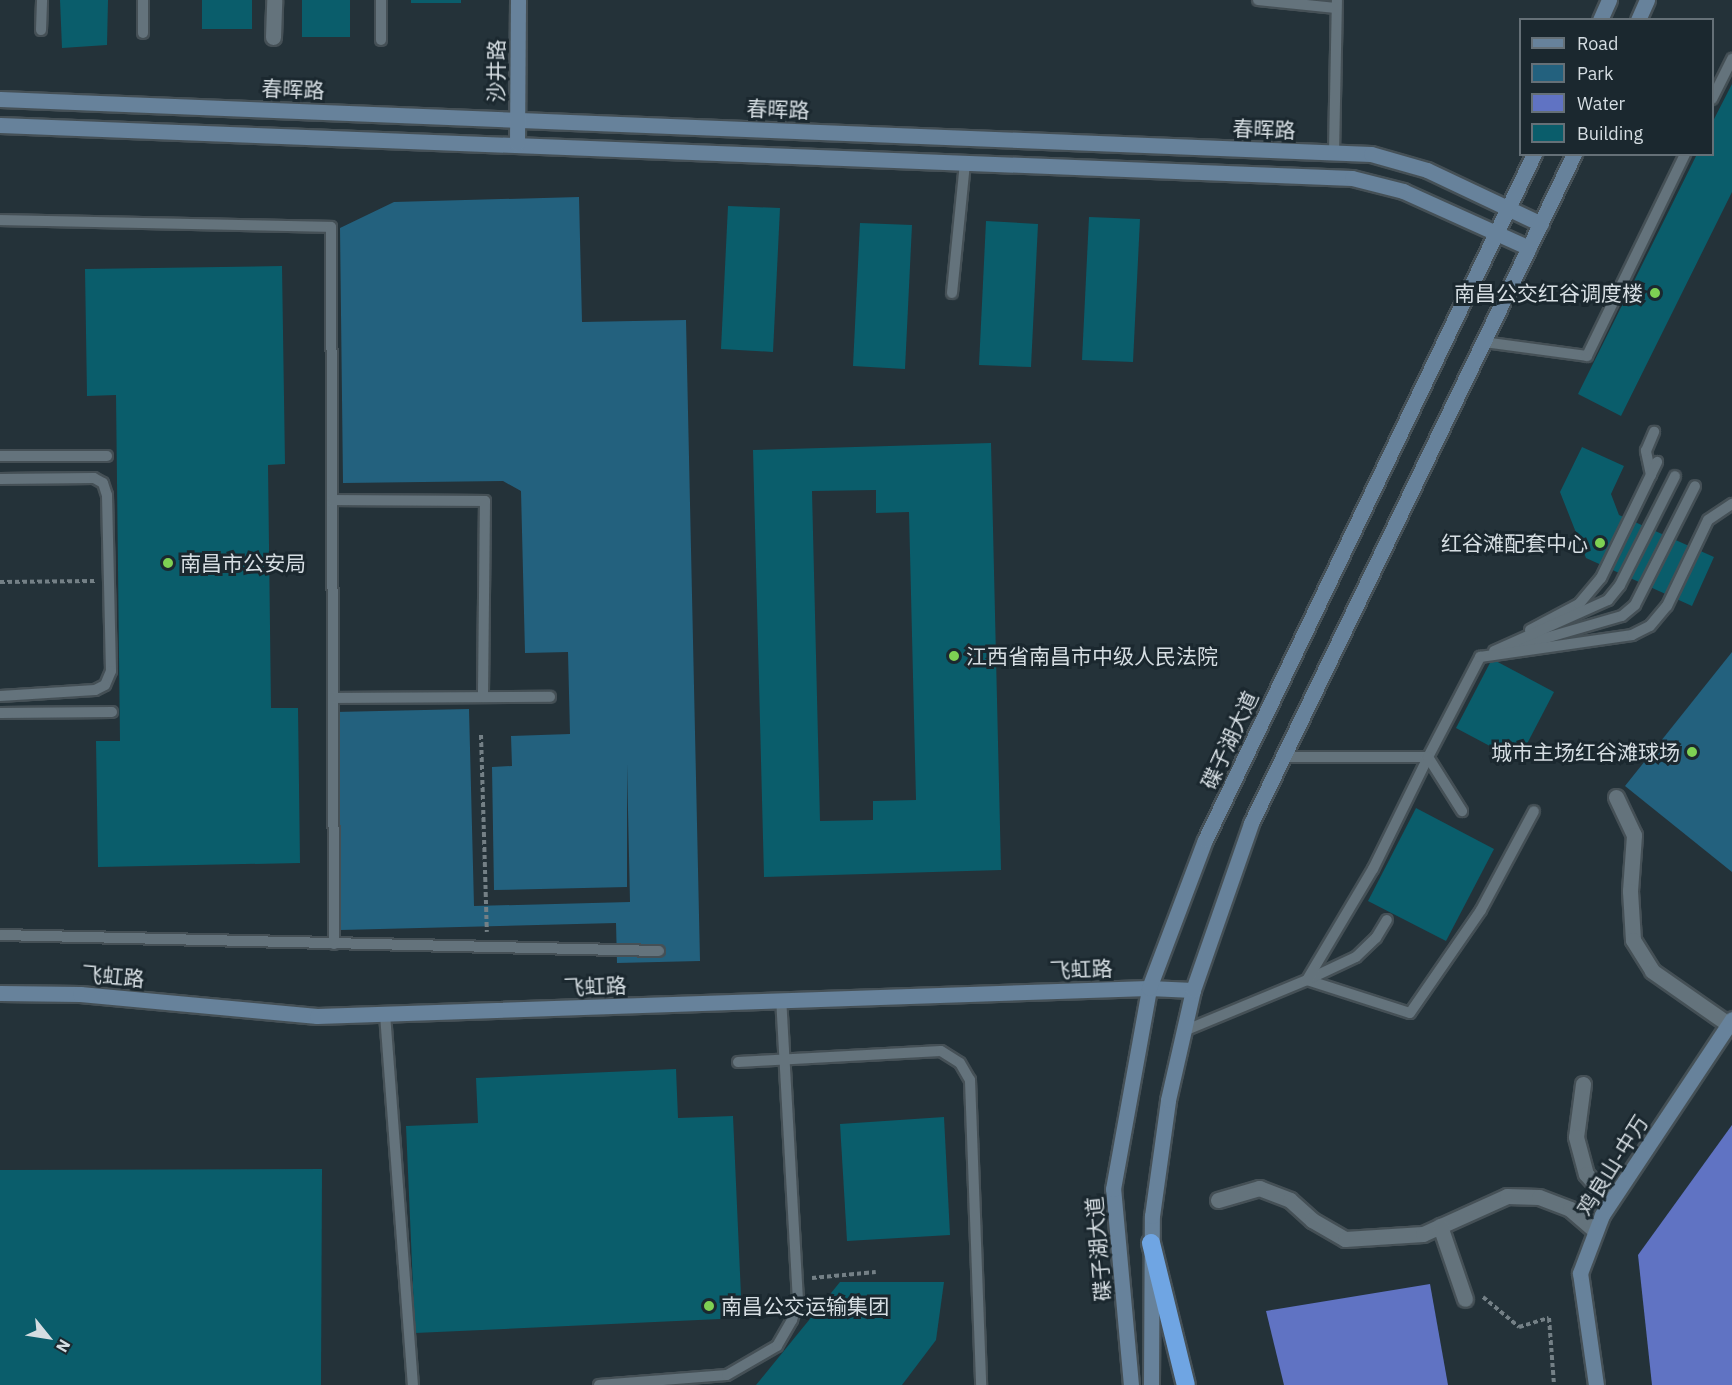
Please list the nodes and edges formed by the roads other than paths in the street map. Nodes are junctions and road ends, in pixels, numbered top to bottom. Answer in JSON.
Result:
{"nodes":[{"id":1,"x":42,"y":0,"type":"edge"},
{"id":2,"x":143,"y":0,"type":"edge"},
{"id":3,"x":274,"y":0,"type":"edge"},
{"id":4,"x":381,"y":0,"type":"edge"},
{"id":5,"x":518,"y":0,"type":"edge"},
{"id":6,"x":1258,"y":0,"type":"edge"},
{"id":7,"x":1609,"y":0,"type":"edge"},
{"id":8,"x":1647,"y":0,"type":"edge"},
{"id":9,"x":1336,"y":4,"type":"edge"},
{"id":10,"x":1601,"y":18,"type":"edge"},
{"id":11,"x":1639,"y":18,"type":"edge"},
{"id":12,"x":41,"y":30,"type":"dead end"},
{"id":13,"x":143,"y":33,"type":"dead end"},
{"id":14,"x":273,"y":36,"type":"dead end"},
{"id":15,"x":381,"y":40,"type":"dead end"},
{"id":16,"x":1732,"y":59,"type":"edge"},
{"id":17,"x":1714,"y":97,"type":"edge"},
{"id":18,"x":0,"y":99,"type":"edge"},
{"id":19,"x":517,"y":120,"type":"junction"},
{"id":20,"x":0,"y":125,"type":"edge"},
{"id":21,"x":517,"y":143,"type":"junction"},
{"id":22,"x":1334,"y":153,"type":"junction"},
{"id":23,"x":1533,"y":156,"type":"edge"},
{"id":24,"x":1573,"y":156,"type":"edge"},
{"id":25,"x":1684,"y":156,"type":"edge"},
{"id":26,"x":964,"y":162,"type":"junction"},
{"id":27,"x":1508,"y":208,"type":"junction"},
{"id":28,"x":0,"y":220,"type":"edge"},
{"id":29,"x":1541,"y":224,"type":"junction"},
{"id":30,"x":1496,"y":233,"type":"junction"},
{"id":31,"x":1529,"y":248,"type":"junction"},
{"id":32,"x":952,"y":293,"type":"dead end"},
{"id":33,"x":1484,"y":342,"type":"junction"},
{"id":34,"x":1654,"y":432,"type":"dead end"},
{"id":35,"x":0,"y":456,"type":"edge"},
{"id":36,"x":107,"y":456,"type":"dead end"},
{"id":37,"x":1657,"y":462,"type":"dead end"},
{"id":38,"x":1651,"y":475,"type":"junction"},
{"id":39,"x":1675,"y":476,"type":"dead end"},
{"id":40,"x":0,"y":479,"type":"edge"},
{"id":41,"x":1695,"y":486,"type":"dead end"},
{"id":42,"x":332,"y":500,"type":"junction"},
{"id":43,"x":1732,"y":504,"type":"edge"},
{"id":44,"x":1480,"y":657,"type":"junction"},
{"id":45,"x":0,"y":696,"type":"edge"},
{"id":46,"x":483,"y":697,"type":"junction"},
{"id":47,"x":550,"y":697,"type":"dead end"},
{"id":48,"x":333,"y":698,"type":"junction"},
{"id":49,"x":112,"y":712,"type":"dead end"},
{"id":50,"x":0,"y":713,"type":"edge"},
{"id":51,"x":1284,"y":756,"type":"junction"},
{"id":52,"x":1428,"y":757,"type":"junction"},
{"id":53,"x":1616,"y":797,"type":"dead end"},
{"id":54,"x":1462,"y":811,"type":"dead end"},
{"id":55,"x":1534,"y":811,"type":"dead end"},
{"id":56,"x":1386,"y":920,"type":"dead end"},
{"id":57,"x":0,"y":935,"type":"edge"},
{"id":58,"x":334,"y":944,"type":"junction"},
{"id":59,"x":659,"y":951,"type":"dead end"},
{"id":60,"x":1307,"y":980,"type":"junction"},
{"id":61,"x":1149,"y":988,"type":"junction"},
{"id":62,"x":1192,"y":990,"type":"junction"},
{"id":63,"x":0,"y":993,"type":"edge"},
{"id":64,"x":781,"y":1000,"type":"junction"},
{"id":65,"x":385,"y":1014,"type":"junction"},
{"id":66,"x":1730,"y":1022,"type":"edge"},
{"id":67,"x":1184,"y":1031,"type":"junction"},
{"id":68,"x":783,"y":1060,"type":"junction"},
{"id":69,"x":738,"y":1062,"type":"dead end"},
{"id":70,"x":1583,"y":1084,"type":"dead end"},
{"id":71,"x":1218,"y":1200,"type":"dead end"},
{"id":72,"x":1610,"y":1201,"type":"junction"},
{"id":73,"x":1440,"y":1226,"type":"junction"},
{"id":74,"x":1595,"y":1231,"type":"junction"},
{"id":75,"x":1151,"y":1243,"type":"junction"},
{"id":76,"x":1465,"y":1299,"type":"dead end"},
{"id":77,"x":413,"y":1385,"type":"edge"},
{"id":78,"x":599,"y":1385,"type":"edge"},
{"id":79,"x":981,"y":1385,"type":"edge"},
{"id":80,"x":1131,"y":1385,"type":"edge"},
{"id":81,"x":1151,"y":1385,"type":"edge"},
{"id":82,"x":1186,"y":1385,"type":"edge"},
{"id":83,"x":1596,"y":1385,"type":"edge"}],
"edges":[{"from":1,"to":12,"type":"lane"},
{"from":2,"to":13,"type":"lane"},
{"from":3,"to":14,"type":"street"},
{"from":4,"to":15,"type":"lane"},
{"from":5,"to":19,"type":"street","name":"沙井路"},
{"from":6,"to":9,"type":"lane"},
{"from":7,"to":10,"type":"street"},
{"from":8,"to":11,"type":"street"},
{"from":9,"to":22,"type":"lane"},
{"from":16,"to":17,"type":"lane"},
{"from":18,"to":19,"type":"street","name":"春晖路"},
{"from":19,"to":21,"type":"street","name":"沙井路"},
{"from":19,"to":22,"type":"street","name":"春晖路"},
{"from":20,"to":21,"type":"street"},
{"from":21,"to":26,"type":"street"},
{"from":22,"to":27,"type":"street","name":"春晖路"},
{"from":23,"to":27,"type":"street","name":"碟子湖大道"},
{"from":24,"to":29,"type":"street"},
{"from":25,"to":33,"type":"lane"},
{"from":26,"to":30,"type":"street"},
{"from":26,"to":32,"type":"lane"},
{"from":27,"to":29,"type":"street","name":"春晖路"},
{"from":27,"to":30,"type":"street","name":"碟子湖大道"},
{"from":28,"to":42,"type":"lane"},
{"from":29,"to":31,"type":"street"},
{"from":30,"to":31,"type":"street"},
{"from":30,"to":61,"type":"street","name":"碟子湖大道"},
{"from":31,"to":33,"type":"street"},
{"from":33,"to":51,"type":"street"},
{"from":34,"to":38,"type":"lane"},
{"from":35,"to":36,"type":"lane"},
{"from":37,"to":38,"type":"lane"},
{"from":38,"to":44,"type":"lane"},
{"from":39,"to":44,"type":"lane"},
{"from":40,"to":45,"type":"lane"},
{"from":41,"to":44,"type":"lane"},
{"from":42,"to":46,"type":"lane"},
{"from":42,"to":48,"type":"lane"},
{"from":43,"to":44,"type":"lane"},
{"from":44,"to":52,"type":"lane"},
{"from":46,"to":47,"type":"lane"},
{"from":46,"to":48,"type":"lane"},
{"from":48,"to":58,"type":"lane"},
{"from":49,"to":50,"type":"lane"},
{"from":51,"to":52,"type":"lane"},
{"from":51,"to":62,"type":"street"},
{"from":52,"to":54,"type":"lane"},
{"from":52,"to":60,"type":"lane"},
{"from":53,"to":66,"type":"street"},
{"from":55,"to":60,"type":"lane"},
{"from":56,"to":60,"type":"lane"},
{"from":57,"to":58,"type":"lane"},
{"from":58,"to":59,"type":"lane"},
{"from":60,"to":67,"type":"lane"},
{"from":61,"to":62,"type":"street","name":"飞虹路"},
{"from":61,"to":64,"type":"street","name":"飞虹路"},
{"from":61,"to":80,"type":"street","name":"碟子湖大道"},
{"from":62,"to":67,"type":"street"},
{"from":63,"to":65,"type":"street","name":"飞虹路"},
{"from":64,"to":65,"type":"street","name":"飞虹路"},
{"from":64,"to":68,"type":"lane"},
{"from":65,"to":77,"type":"lane"},
{"from":66,"to":72,"type":"street","name":"鸡良山-中万"},
{"from":67,"to":75,"type":"street"},
{"from":68,"to":69,"type":"lane"},
{"from":68,"to":78,"type":"lane"},
{"from":68,"to":79,"type":"lane"},
{"from":70,"to":72,"type":"street"},
{"from":71,"to":73,"type":"street"},
{"from":72,"to":74,"type":"street","name":"鸡良山-中万"},
{"from":73,"to":74,"type":"street"},
{"from":73,"to":76,"type":"street"},
{"from":74,"to":83,"type":"street","name":"鸡良山-中万"},
{"from":75,"to":81,"type":"street"},
{"from":75,"to":82,"type":"highway"}]}
